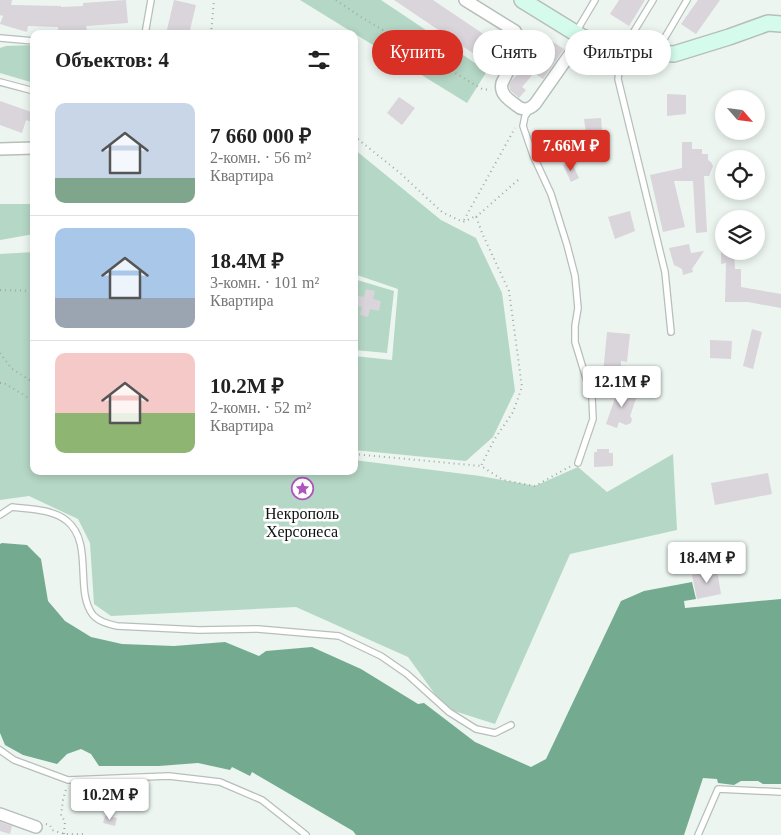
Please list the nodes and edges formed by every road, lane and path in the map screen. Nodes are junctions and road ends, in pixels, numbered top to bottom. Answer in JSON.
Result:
{"nodes":[{"id":1,"x":151,"y":0,"type":"edge"},
{"id":2,"x":214,"y":0,"type":"edge"},
{"id":3,"x":336,"y":0,"type":"edge"},
{"id":4,"x":465,"y":0,"type":"edge"},
{"id":5,"x":522,"y":0,"type":"edge"},
{"id":6,"x":596,"y":0,"type":"edge"},
{"id":7,"x":653,"y":0,"type":"edge"},
{"id":8,"x":687,"y":0,"type":"edge"},
{"id":9,"x":781,"y":24,"type":"edge"},
{"id":10,"x":146,"y":30,"type":"edge"},
{"id":11,"x":211,"y":30,"type":"edge"},
{"id":12,"x":571,"y":30,"type":"edge"},
{"id":13,"x":581,"y":30,"type":"edge"},
{"id":14,"x":635,"y":30,"type":"edge"},
{"id":15,"x":669,"y":30,"type":"edge"},
{"id":16,"x":0,"y":38,"type":"edge"},
{"id":17,"x":30,"y":41,"type":"edge"},
{"id":18,"x":671,"y":54,"type":"edge"},
{"id":19,"x":565,"y":56,"type":"edge"},
{"id":20,"x":619,"y":75,"type":"edge"},
{"id":21,"x":0,"y":82,"type":"edge"},
{"id":22,"x":30,"y":90,"type":"edge"},
{"id":23,"x":501,"y":91,"type":"junction"},
{"id":24,"x":532,"y":106,"type":"junction"},
{"id":25,"x":358,"y":139,"type":"edge"},
{"id":26,"x":0,"y":148,"type":"edge"},
{"id":27,"x":30,"y":148,"type":"edge"},
{"id":28,"x":504,"y":148,"type":"dead end"},
{"id":29,"x":518,"y":180,"type":"dead end"},
{"id":30,"x":476,"y":217,"type":"junction"},
{"id":31,"x":463,"y":222,"type":"junction"},
{"id":32,"x":0,"y":290,"type":"edge"},
{"id":33,"x":30,"y":291,"type":"edge"},
{"id":34,"x":671,"y":332,"type":"dead end"},
{"id":35,"x":0,"y":353,"type":"edge"},
{"id":36,"x":30,"y":380,"type":"edge"},
{"id":37,"x":0,"y":383,"type":"edge"},
{"id":38,"x":30,"y":399,"type":"edge"},
{"id":39,"x":358,"y":454,"type":"edge"},
{"id":40,"x":578,"y":463,"type":"joint"},
{"id":41,"x":482,"y":466,"type":"junction"},
{"id":42,"x":0,"y":515,"type":"edge"},
{"id":43,"x":511,"y":725,"type":"dead end"},
{"id":44,"x":0,"y":750,"type":"edge"},
{"id":45,"x":68,"y":780,"type":"junction"},
{"id":46,"x":781,"y":792,"type":"edge"},
{"id":47,"x":0,"y":814,"type":"edge"},
{"id":48,"x":36,"y":827,"type":"joint"},
{"id":49,"x":64,"y":834,"type":"edge"},
{"id":50,"x":83,"y":835,"type":"edge"},
{"id":51,"x":306,"y":835,"type":"edge"},
{"id":52,"x":698,"y":835,"type":"edge"}],
"edges":[{"from":1,"to":10,"type":"lane"},
{"from":2,"to":11,"type":"path"},
{"from":3,"to":23,"type":"path"},
{"from":4,"to":23,"type":"street"},
{"from":5,"to":12,"type":"main road"},
{"from":6,"to":13,"type":"lane"},
{"from":7,"to":14,"type":"lane"},
{"from":8,"to":15,"type":"lane"},
{"from":9,"to":18,"type":"main road"},
{"from":16,"to":17,"type":"lane"},
{"from":19,"to":24,"type":"street"},
{"from":20,"to":34,"type":"lane"},
{"from":21,"to":22,"type":"lane"},
{"from":23,"to":24,"type":"street"},
{"from":24,"to":40,"type":"lane"},
{"from":25,"to":31,"type":"path"},
{"from":26,"to":27,"type":"street"},
{"from":28,"to":31,"type":"path"},
{"from":29,"to":30,"type":"path"},
{"from":30,"to":31,"type":"path"},
{"from":30,"to":41,"type":"path"},
{"from":32,"to":33,"type":"path"},
{"from":35,"to":36,"type":"path"},
{"from":37,"to":38,"type":"path"},
{"from":39,"to":41,"type":"path"},
{"from":40,"to":41,"type":"path"},
{"from":42,"to":43,"type":"lane"},
{"from":44,"to":45,"type":"lane"},
{"from":45,"to":49,"type":"path"},
{"from":45,"to":51,"type":"lane"},
{"from":46,"to":52,"type":"lane"},
{"from":47,"to":48,"type":"street"},
{"from":48,"to":49,"type":"path"},
{"from":49,"to":50,"type":"path"}]}
